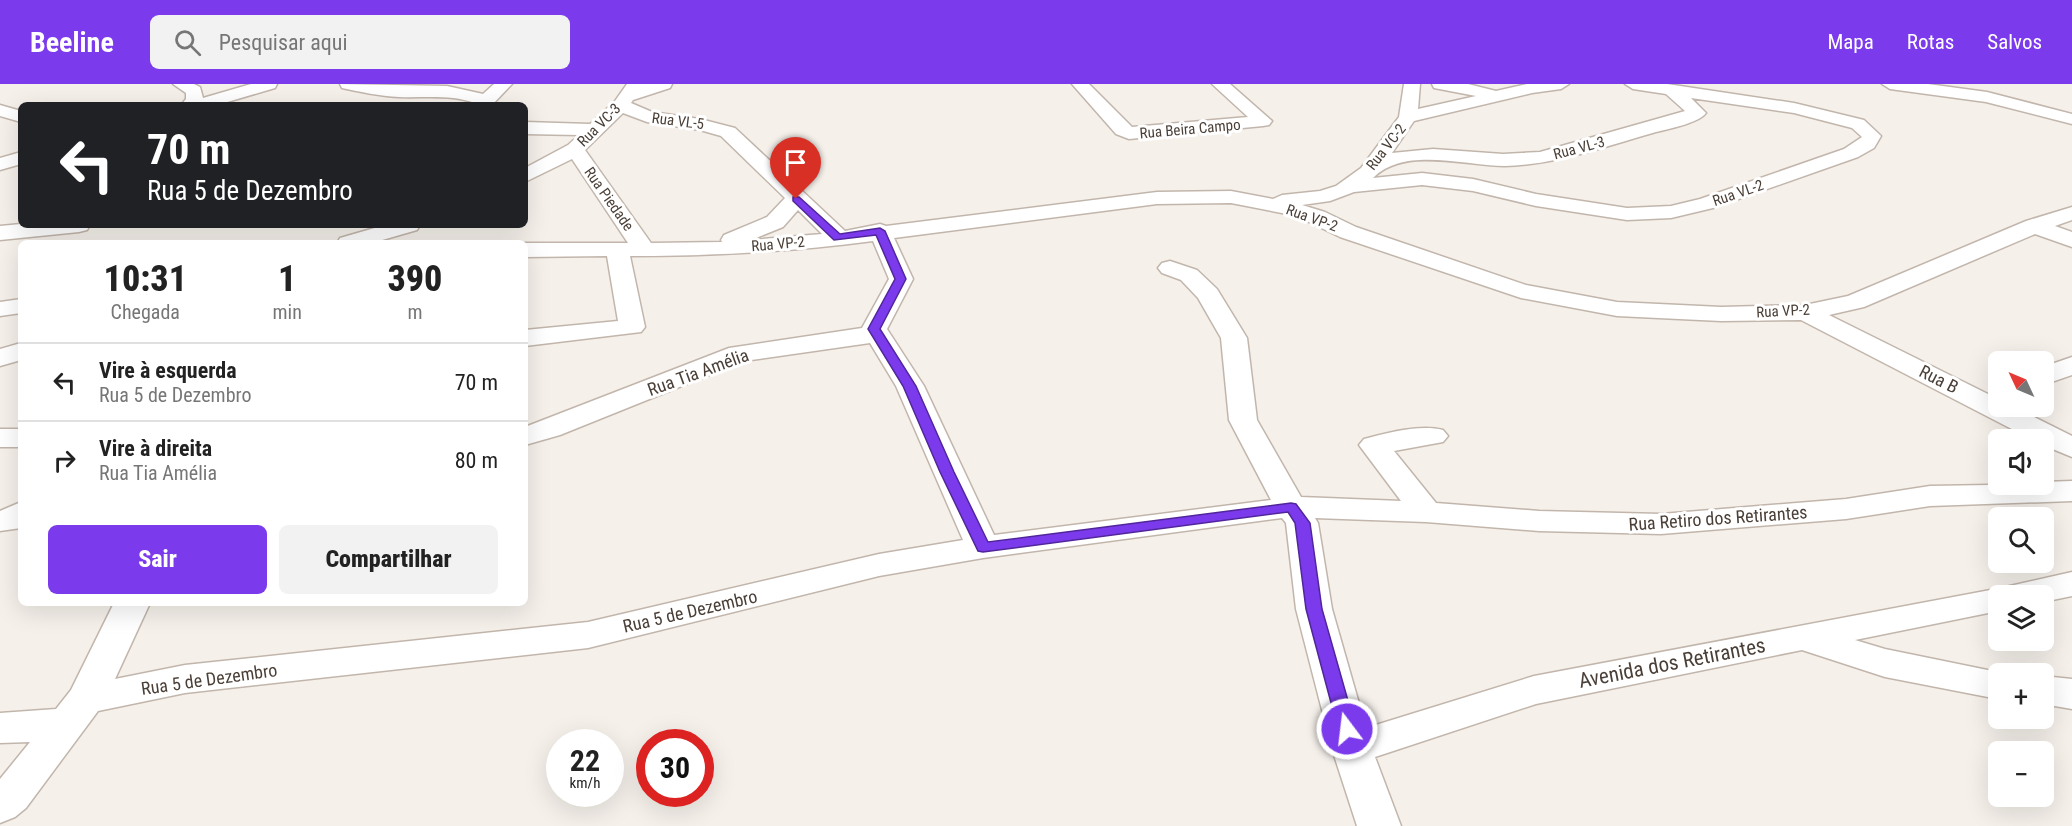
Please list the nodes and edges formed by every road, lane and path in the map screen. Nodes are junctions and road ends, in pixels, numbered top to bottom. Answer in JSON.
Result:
{"nodes":[{"id":1,"x":348,"y":84,"type":"edge"},
{"id":2,"x":414,"y":84,"type":"edge"},
{"id":3,"x":504,"y":84,"type":"edge"},
{"id":4,"x":664,"y":84,"type":"edge"},
{"id":5,"x":1080,"y":84,"type":"edge"},
{"id":6,"x":1220,"y":84,"type":"edge"},
{"id":7,"x":1412,"y":84,"type":"edge"},
{"id":8,"x":1440,"y":84,"type":"edge"},
{"id":9,"x":1562,"y":84,"type":"edge"},
{"id":10,"x":1633,"y":84,"type":"edge"},
{"id":11,"x":1698,"y":84,"type":"edge"},
{"id":12,"x":1716,"y":84,"type":"edge"},
{"id":13,"x":1890,"y":84,"type":"edge"},
{"id":14,"x":263,"y":86,"type":"edge"},
{"id":15,"x":1671,"y":90,"type":"junction"},
{"id":16,"x":392,"y":91,"type":"junction"},
{"id":17,"x":188,"y":93,"type":"edge"},
{"id":18,"x":1513,"y":93,"type":"junction"},
{"id":19,"x":628,"y":95,"type":"edge"},
{"id":20,"x":209,"y":102,"type":"edge"},
{"id":21,"x":360,"y":102,"type":"dead end"},
{"id":22,"x":482,"y":102,"type":"edge"},
{"id":23,"x":485,"y":102,"type":"edge"},
{"id":24,"x":1755,"y":102,"type":"junction"},
{"id":25,"x":0,"y":110,"type":"edge"},
{"id":26,"x":1697,"y":113,"type":"junction"},
{"id":27,"x":18,"y":116,"type":"edge"},
{"id":28,"x":2072,"y":119,"type":"edge"},
{"id":29,"x":1406,"y":121,"type":"junction"},
{"id":30,"x":528,"y":128,"type":"edge"},
{"id":31,"x":594,"y":130,"type":"junction"},
{"id":32,"x":575,"y":149,"type":"junction"},
{"id":33,"x":1458,"y":158,"type":"junction"},
{"id":34,"x":18,"y":159,"type":"edge"},
{"id":35,"x":1523,"y":159,"type":"junction"},
{"id":36,"x":0,"y":164,"type":"edge"},
{"id":37,"x":1372,"y":166,"type":"junction"},
{"id":38,"x":528,"y":174,"type":"edge"},
{"id":39,"x":1346,"y":188,"type":"junction"},
{"id":40,"x":796,"y":199,"type":"junction"},
{"id":41,"x":1536,"y":200,"type":"junction"},
{"id":42,"x":1262,"y":202,"type":"junction"},
{"id":43,"x":2072,"y":213,"type":"edge"},
{"id":44,"x":2034,"y":226,"type":"junction"},
{"id":45,"x":49,"y":228,"type":"edge"},
{"id":46,"x":400,"y":228,"type":"edge"},
{"id":47,"x":880,"y":231,"type":"junction"},
{"id":48,"x":1348,"y":232,"type":"junction"},
{"id":49,"x":0,"y":233,"type":"edge"},
{"id":50,"x":838,"y":237,"type":"junction"},
{"id":51,"x":358,"y":240,"type":"edge"},
{"id":52,"x":2072,"y":240,"type":"edge"},
{"id":53,"x":616,"y":248,"type":"junction"},
{"id":54,"x":643,"y":248,"type":"junction"},
{"id":55,"x":706,"y":248,"type":"junction"},
{"id":56,"x":528,"y":253,"type":"edge"},
{"id":57,"x":1170,"y":268,"type":"dead end"},
{"id":58,"x":18,"y":306,"type":"edge"},
{"id":59,"x":0,"y":309,"type":"edge"},
{"id":60,"x":1805,"y":312,"type":"junction"},
{"id":61,"x":877,"y":334,"type":"junction"},
{"id":62,"x":528,"y":338,"type":"edge"},
{"id":63,"x":18,"y":352,"type":"edge"},
{"id":64,"x":0,"y":358,"type":"edge"},
{"id":65,"x":2072,"y":365,"type":"edge"},
{"id":66,"x":2054,"y":372,"type":"edge"},
{"id":67,"x":1988,"y":397,"type":"edge"},
{"id":68,"x":2021,"y":417,"type":"edge"},
{"id":69,"x":528,"y":435,"type":"edge"},
{"id":70,"x":1433,"y":436,"type":"dead end"},
{"id":71,"x":0,"y":438,"type":"edge"},
{"id":72,"x":18,"y":438,"type":"edge"},
{"id":73,"x":2072,"y":448,"type":"edge"},
{"id":74,"x":2072,"y":491,"type":"edge"},
{"id":75,"x":1291,"y":507,"type":"junction"},
{"id":76,"x":1425,"y":512,"type":"junction"},
{"id":77,"x":18,"y":516,"type":"edge"},
{"id":78,"x":0,"y":521,"type":"edge"},
{"id":79,"x":983,"y":547,"type":"junction"},
{"id":80,"x":2072,"y":584,"type":"edge"},
{"id":81,"x":2054,"y":588,"type":"edge"},
{"id":82,"x":1988,"y":601,"type":"edge"},
{"id":83,"x":130,"y":606,"type":"edge"},
{"id":84,"x":1802,"y":637,"type":"junction"},
{"id":85,"x":1988,"y":683,"type":"edge"},
{"id":86,"x":2054,"y":692,"type":"edge"},
{"id":87,"x":2072,"y":694,"type":"edge"},
{"id":88,"x":77,"y":711,"type":"junction"},
{"id":89,"x":0,"y":728,"type":"edge"},
{"id":90,"x":1352,"y":749,"type":"junction"},
{"id":91,"x":0,"y":805,"type":"edge"},
{"id":92,"x":1379,"y":826,"type":"edge"}],
"edges":[{"from":1,"to":16,"type":"street"},
{"from":2,"to":16,"type":"street"},
{"from":3,"to":23,"type":"street"},
{"from":4,"to":19,"type":"street"},
{"from":5,"to":6,"type":"street","name":"Rua Beira Campo"},
{"from":7,"to":29,"type":"street","name":"Rua VC-2"},
{"from":8,"to":18,"type":"street"},
{"from":9,"to":18,"type":"street"},
{"from":10,"to":15,"type":"street","name":"Rua VL-2"},
{"from":11,"to":15,"type":"street"},
{"from":12,"to":24,"type":"street"},
{"from":13,"to":28,"type":"street"},
{"from":14,"to":17,"type":"street"},
{"from":14,"to":20,"type":"street"},
{"from":15,"to":24,"type":"street","name":"Rua VL-2"},
{"from":15,"to":26,"type":"street"},
{"from":16,"to":21,"type":"street"},
{"from":16,"to":22,"type":"street"},
{"from":18,"to":29,"type":"street"},
{"from":19,"to":31,"type":"street","name":"Rua VC-3"},
{"from":19,"to":40,"type":"street","name":"Rua VL-5"},
{"from":24,"to":26,"type":"street","name":"Rua VL-3"},
{"from":24,"to":41,"type":"street","name":"Rua VL-2"},
{"from":25,"to":27,"type":"street"},
{"from":26,"to":35,"type":"street","name":"Rua VL-3"},
{"from":29,"to":33,"type":"street","name":"Rua VL-3"},
{"from":29,"to":37,"type":"street","name":"Rua VC-2"},
{"from":30,"to":31,"type":"street"},
{"from":31,"to":32,"type":"street","name":"Rua VC-3"},
{"from":32,"to":38,"type":"street","name":"Rua VC-3"},
{"from":32,"to":54,"type":"street","name":"Rua Piedade"},
{"from":33,"to":35,"type":"street","name":"Rua VL-3"},
{"from":33,"to":37,"type":"street","name":"Rua VL-3"},
{"from":34,"to":36,"type":"street"},
{"from":35,"to":41,"type":"street"},
{"from":37,"to":39,"type":"street","name":"Rua VC-2"},
{"from":39,"to":41,"type":"street","name":"Rua VL-2"},
{"from":39,"to":42,"type":"street","name":"Rua VC-2"},
{"from":39,"to":48,"type":"street"},
{"from":40,"to":50,"type":"street","name":"Rua VL-5"},
{"from":40,"to":55,"type":"street"},
{"from":42,"to":47,"type":"street","name":"Rua VP-2"},
{"from":42,"to":48,"type":"street","name":"Rua VP-2"},
{"from":43,"to":44,"type":"street","name":"Rua VP-2"},
{"from":44,"to":52,"type":"street"},
{"from":44,"to":60,"type":"street","name":"Rua VP-2"},
{"from":45,"to":49,"type":"street"},
{"from":46,"to":51,"type":"street"},
{"from":47,"to":50,"type":"street","name":"Rua VP-2"},
{"from":47,"to":61,"type":"street"},
{"from":48,"to":60,"type":"street","name":"Rua VP-2"},
{"from":50,"to":55,"type":"street","name":"Rua VP-2"},
{"from":53,"to":54,"type":"street","name":"Rua VP-2"},
{"from":53,"to":56,"type":"street","name":"Rua VP-2"},
{"from":53,"to":62,"type":"street"},
{"from":54,"to":55,"type":"street","name":"Rua VP-2"},
{"from":57,"to":75,"type":"street"},
{"from":58,"to":59,"type":"street"},
{"from":60,"to":67,"type":"street","name":"Rua B"},
{"from":61,"to":69,"type":"street","name":"Rua Tia Amélia"},
{"from":61,"to":79,"type":"street"},
{"from":63,"to":64,"type":"street"},
{"from":65,"to":66,"type":"street"},
{"from":68,"to":73,"type":"street","name":"Rua B"},
{"from":70,"to":76,"type":"street"},
{"from":71,"to":72,"type":"street"},
{"from":74,"to":76,"type":"street","name":"Rua Retiro dos Retirantes"},
{"from":75,"to":76,"type":"street","name":"Rua Retiro dos Retirantes"},
{"from":75,"to":79,"type":"street","name":"Rua 5 de Dezembro"},
{"from":75,"to":90,"type":"street"},
{"from":77,"to":78,"type":"street"},
{"from":79,"to":88,"type":"street","name":"Rua 5 de Dezembro"},
{"from":80,"to":81,"type":"street"},
{"from":82,"to":84,"type":"street","name":"Avenida dos Retirantes"},
{"from":83,"to":88,"type":"street"},
{"from":84,"to":85,"type":"street"},
{"from":84,"to":90,"type":"street","name":"Avenida dos Retirantes"},
{"from":86,"to":87,"type":"street"},
{"from":88,"to":89,"type":"street","name":"Rua 5 de Dezembro"},
{"from":88,"to":91,"type":"street"},
{"from":90,"to":92,"type":"street"}]}
